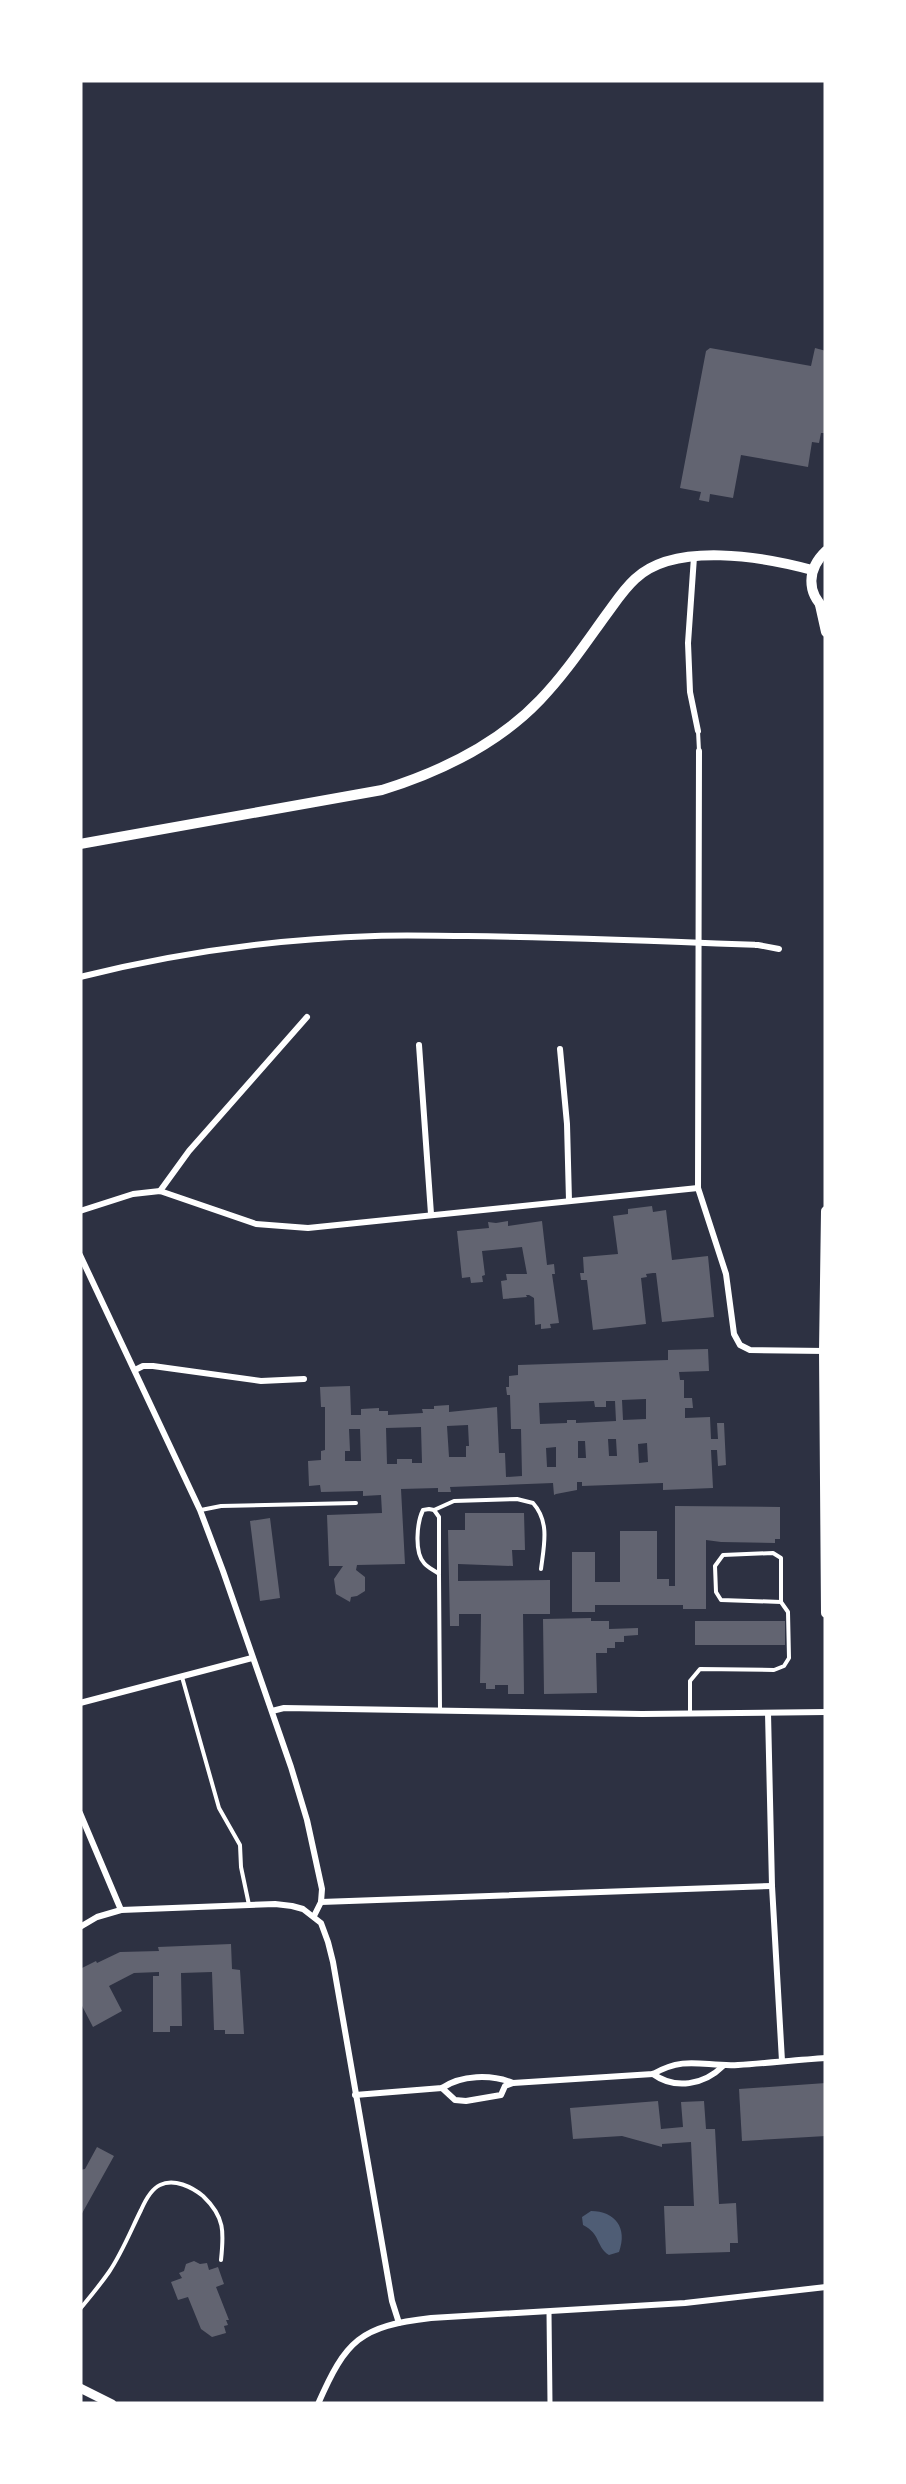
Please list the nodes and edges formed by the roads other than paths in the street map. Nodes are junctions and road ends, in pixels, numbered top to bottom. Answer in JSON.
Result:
{"nodes":[{"id":1,"x":826,"y":551,"type":"edge"},
{"id":2,"x":694,"y":557,"type":"junction"},
{"id":3,"x":812,"y":570,"type":"junction"},
{"id":4,"x":823,"y":608,"type":"edge"},
{"id":5,"x":826,"y":632,"type":"edge"},
{"id":6,"x":698,"y":731,"type":"joint"},
{"id":7,"x":699,"y":750,"type":"joint"},
{"id":8,"x":80,"y":844,"type":"edge"},
{"id":9,"x":699,"y":943,"type":"junction"},
{"id":10,"x":779,"y":949,"type":"dead end"},
{"id":11,"x":80,"y":976,"type":"edge"},
{"id":12,"x":307,"y":1018,"type":"dead end"},
{"id":13,"x":419,"y":1045,"type":"dead end"},
{"id":14,"x":560,"y":1049,"type":"dead end"},
{"id":15,"x":698,"y":1188,"type":"junction"},
{"id":16,"x":160,"y":1191,"type":"junction"},
{"id":17,"x":569,"y":1201,"type":"junction"},
{"id":18,"x":80,"y":1211,"type":"edge"},
{"id":19,"x":826,"y":1211,"type":"edge"},
{"id":20,"x":431,"y":1214,"type":"junction"},
{"id":21,"x":80,"y":1255,"type":"edge"},
{"id":22,"x":825,"y":1351,"type":"edge"},
{"id":23,"x":135,"y":1370,"type":"junction"},
{"id":24,"x":304,"y":1379,"type":"dead end"},
{"id":25,"x":356,"y":1503,"type":"dead end"},
{"id":26,"x":200,"y":1510,"type":"junction"},
{"id":27,"x":434,"y":1510,"type":"junction"},
{"id":28,"x":541,"y":1569,"type":"dead end"},
{"id":29,"x":439,"y":1574,"type":"junction"},
{"id":30,"x":781,"y":1602,"type":"junction"},
{"id":31,"x":826,"y":1613,"type":"edge"},
{"id":32,"x":252,"y":1658,"type":"junction"},
{"id":33,"x":182,"y":1677,"type":"junction"},
{"id":34,"x":80,"y":1703,"type":"edge"},
{"id":35,"x":440,"y":1710,"type":"junction"},
{"id":36,"x":272,"y":1711,"type":"junction"},
{"id":37,"x":826,"y":1712,"type":"edge"},
{"id":38,"x":690,"y":1714,"type":"junction"},
{"id":39,"x":768,"y":1714,"type":"junction"},
{"id":40,"x":80,"y":1813,"type":"edge"},
{"id":41,"x":772,"y":1886,"type":"junction"},
{"id":42,"x":321,"y":1902,"type":"junction"},
{"id":43,"x":249,"y":1905,"type":"junction"},
{"id":44,"x":121,"y":1910,"type":"junction"},
{"id":45,"x":314,"y":1916,"type":"junction"},
{"id":46,"x":80,"y":1926,"type":"edge"},
{"id":47,"x":826,"y":2058,"type":"edge"},
{"id":48,"x":782,"y":2061,"type":"junction"},
{"id":49,"x":724,"y":2065,"type":"junction"},
{"id":50,"x":653,"y":2074,"type":"junction"},
{"id":51,"x":513,"y":2083,"type":"junction"},
{"id":52,"x":442,"y":2088,"type":"junction"},
{"id":53,"x":355,"y":2095,"type":"junction"},
{"id":54,"x":221,"y":2260,"type":"dead end"},
{"id":55,"x":826,"y":2287,"type":"edge"},
{"id":56,"x":80,"y":2309,"type":"edge"},
{"id":57,"x":549,"y":2311,"type":"junction"},
{"id":58,"x":399,"y":2323,"type":"junction"},
{"id":59,"x":80,"y":2388,"type":"edge"},
{"id":60,"x":80,"y":2398,"type":"edge"},
{"id":61,"x":108,"y":2402,"type":"edge"},
{"id":62,"x":318,"y":2404,"type":"edge"},
{"id":63,"x":550,"y":2404,"type":"edge"}],
"edges":[{"from":1,"to":3,"type":"main road"},
{"from":2,"to":3,"type":"main road"},
{"from":2,"to":6,"type":"street"},
{"from":2,"to":8,"type":"main road"},
{"from":3,"to":4,"type":"main road"},
{"from":4,"to":5,"type":"main road"},
{"from":6,"to":7,"type":"lane"},
{"from":7,"to":9,"type":"street"},
{"from":9,"to":10,"type":"street"},
{"from":9,"to":11,"type":"street"},
{"from":9,"to":15,"type":"street"},
{"from":12,"to":16,"type":"street"},
{"from":13,"to":20,"type":"street"},
{"from":14,"to":17,"type":"street"},
{"from":15,"to":17,"type":"street"},
{"from":15,"to":22,"type":"street"},
{"from":16,"to":18,"type":"street"},
{"from":16,"to":20,"type":"street"},
{"from":17,"to":20,"type":"street"},
{"from":19,"to":22,"type":"main road"},
{"from":21,"to":23,"type":"street"},
{"from":22,"to":31,"type":"main road"},
{"from":23,"to":24,"type":"street"},
{"from":23,"to":26,"type":"street"},
{"from":25,"to":26,"type":"lane"},
{"from":26,"to":32,"type":"street"},
{"from":27,"to":28,"type":"lane"},
{"from":27,"to":29,"type":"lane"},
{"from":27,"to":29,"type":"lane"},
{"from":29,"to":35,"type":"lane"},
{"from":30,"to":30,"type":"lane"},
{"from":30,"to":38,"type":"lane"},
{"from":32,"to":33,"type":"street"},
{"from":32,"to":36,"type":"street"},
{"from":33,"to":34,"type":"street"},
{"from":33,"to":43,"type":"lane"},
{"from":35,"to":36,"type":"street"},
{"from":35,"to":38,"type":"street"},
{"from":36,"to":42,"type":"street"},
{"from":37,"to":39,"type":"street"},
{"from":38,"to":39,"type":"street"},
{"from":39,"to":41,"type":"street"},
{"from":40,"to":44,"type":"street"},
{"from":41,"to":42,"type":"street"},
{"from":41,"to":48,"type":"street"},
{"from":42,"to":45,"type":"street"},
{"from":43,"to":44,"type":"street"},
{"from":43,"to":45,"type":"street"},
{"from":44,"to":46,"type":"street"},
{"from":45,"to":53,"type":"street"},
{"from":47,"to":48,"type":"street"},
{"from":48,"to":49,"type":"street"},
{"from":49,"to":50,"type":"street"},
{"from":49,"to":50,"type":"street"},
{"from":50,"to":51,"type":"street"},
{"from":51,"to":52,"type":"street"},
{"from":51,"to":52,"type":"street"},
{"from":52,"to":53,"type":"street"},
{"from":53,"to":58,"type":"street"},
{"from":54,"to":56,"type":"lane"},
{"from":55,"to":57,"type":"street"},
{"from":57,"to":58,"type":"street"},
{"from":57,"to":63,"type":"street"},
{"from":58,"to":62,"type":"street"},
{"from":59,"to":61,"type":"street"},
{"from":60,"to":61,"type":"street"}]}
